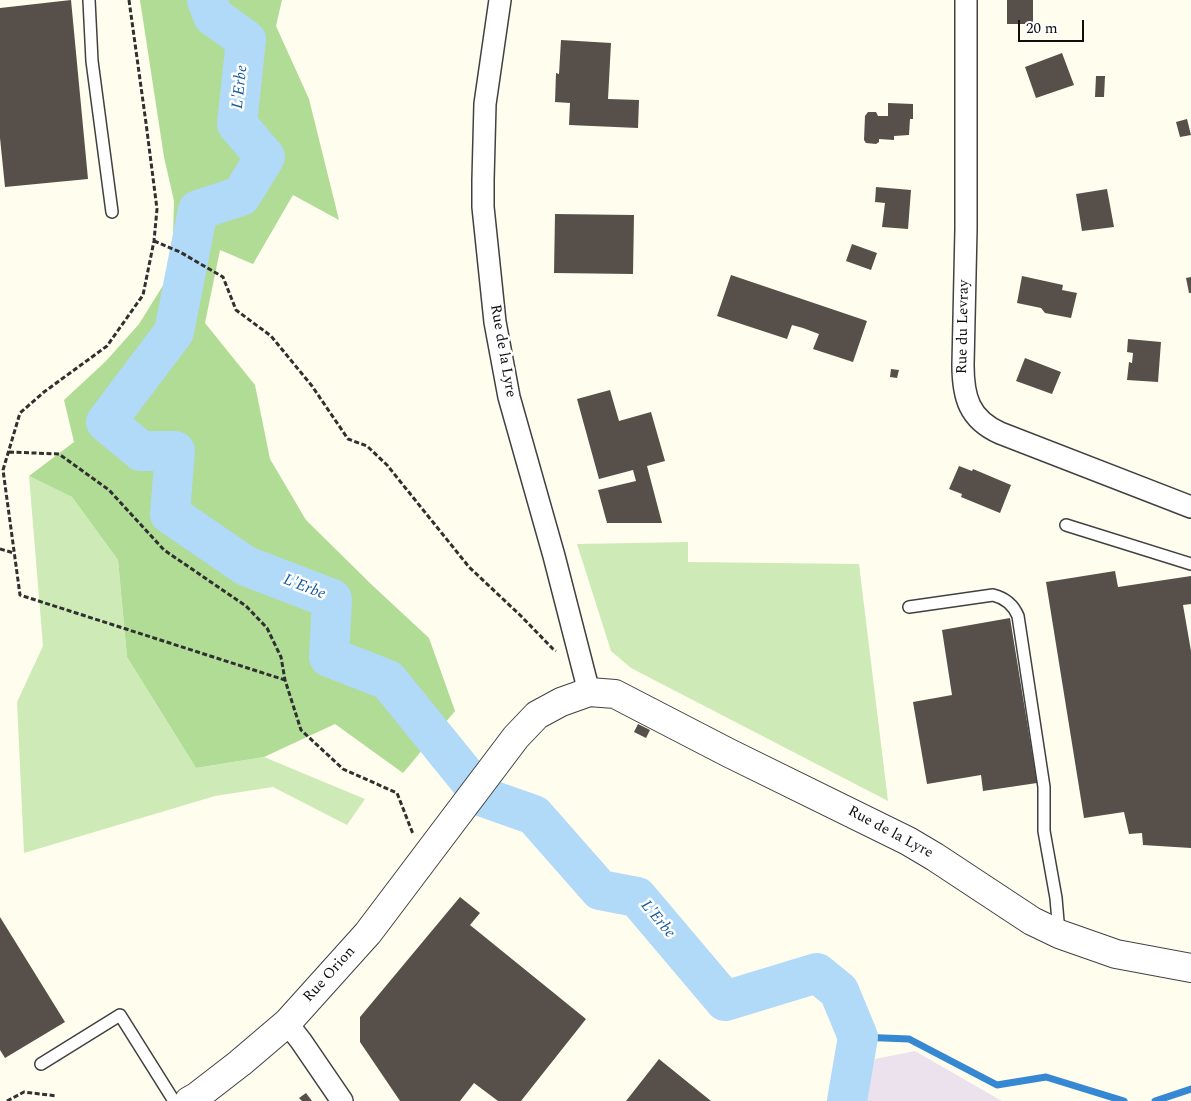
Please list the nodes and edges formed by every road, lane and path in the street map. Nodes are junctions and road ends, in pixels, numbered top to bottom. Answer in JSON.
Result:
{"nodes":[{"id":1,"x":89,"y":0,"type":"edge"},
{"id":2,"x":500,"y":0,"type":"edge"},
{"id":3,"x":966,"y":0,"type":"edge"},
{"id":4,"x":112,"y":212,"type":"dead end"},
{"id":5,"x":154,"y":241,"type":"dead end"},
{"id":6,"x":44,"y":392,"type":"dead end"},
{"id":7,"x":9,"y":452,"type":"junction"},
{"id":8,"x":1191,"y":506,"type":"edge"},
{"id":9,"x":1066,"y":525,"type":"dead end"},
{"id":10,"x":0,"y":549,"type":"edge"},
{"id":11,"x":14,"y":553,"type":"junction"},
{"id":12,"x":1191,"y":564,"type":"edge"},
{"id":13,"x":909,"y":607,"type":"dead end"},
{"id":14,"x":561,"y":653,"type":"dead end"},
{"id":15,"x":285,"y":680,"type":"junction"},
{"id":16,"x":589,"y":692,"type":"junction"},
{"id":17,"x":496,"y":763,"type":"joint"},
{"id":18,"x":413,"y":834,"type":"dead end"},
{"id":19,"x":1059,"y":934,"type":"junction"},
{"id":20,"x":1191,"y":968,"type":"edge"},
{"id":21,"x":287,"y":1023,"type":"junction"},
{"id":22,"x":41,"y":1064,"type":"dead end"},
{"id":23,"x":57,"y":1096,"type":"dead end"},
{"id":24,"x":7,"y":1101,"type":"edge"},
{"id":25,"x":174,"y":1101,"type":"edge"},
{"id":26,"x":189,"y":1101,"type":"edge"},
{"id":27,"x":342,"y":1101,"type":"edge"}],
"edges":[{"from":1,"to":4,"type":"lane"},
{"from":2,"to":16,"type":"street","name":"Rue de la Lyre"},
{"from":3,"to":8,"type":"street","name":"Rue du Levray"},
{"from":5,"to":14,"type":"path"},
{"from":6,"to":7,"type":"path"},
{"from":7,"to":11,"type":"path"},
{"from":7,"to":15,"type":"path"},
{"from":9,"to":12,"type":"lane"},
{"from":10,"to":11,"type":"path"},
{"from":11,"to":15,"type":"path"},
{"from":13,"to":19,"type":"lane"},
{"from":15,"to":18,"type":"path"},
{"from":16,"to":17,"type":"street","name":"Rue de la Lyre"},
{"from":16,"to":19,"type":"street","name":"Rue de la Lyre"},
{"from":17,"to":21,"type":"street","name":"Rue Orion"},
{"from":19,"to":20,"type":"street","name":"Rue de la Lyre"},
{"from":21,"to":26,"type":"street","name":"Rue Orion"},
{"from":21,"to":27,"type":"street"},
{"from":22,"to":25,"type":"lane"},
{"from":23,"to":24,"type":"path"}]}
